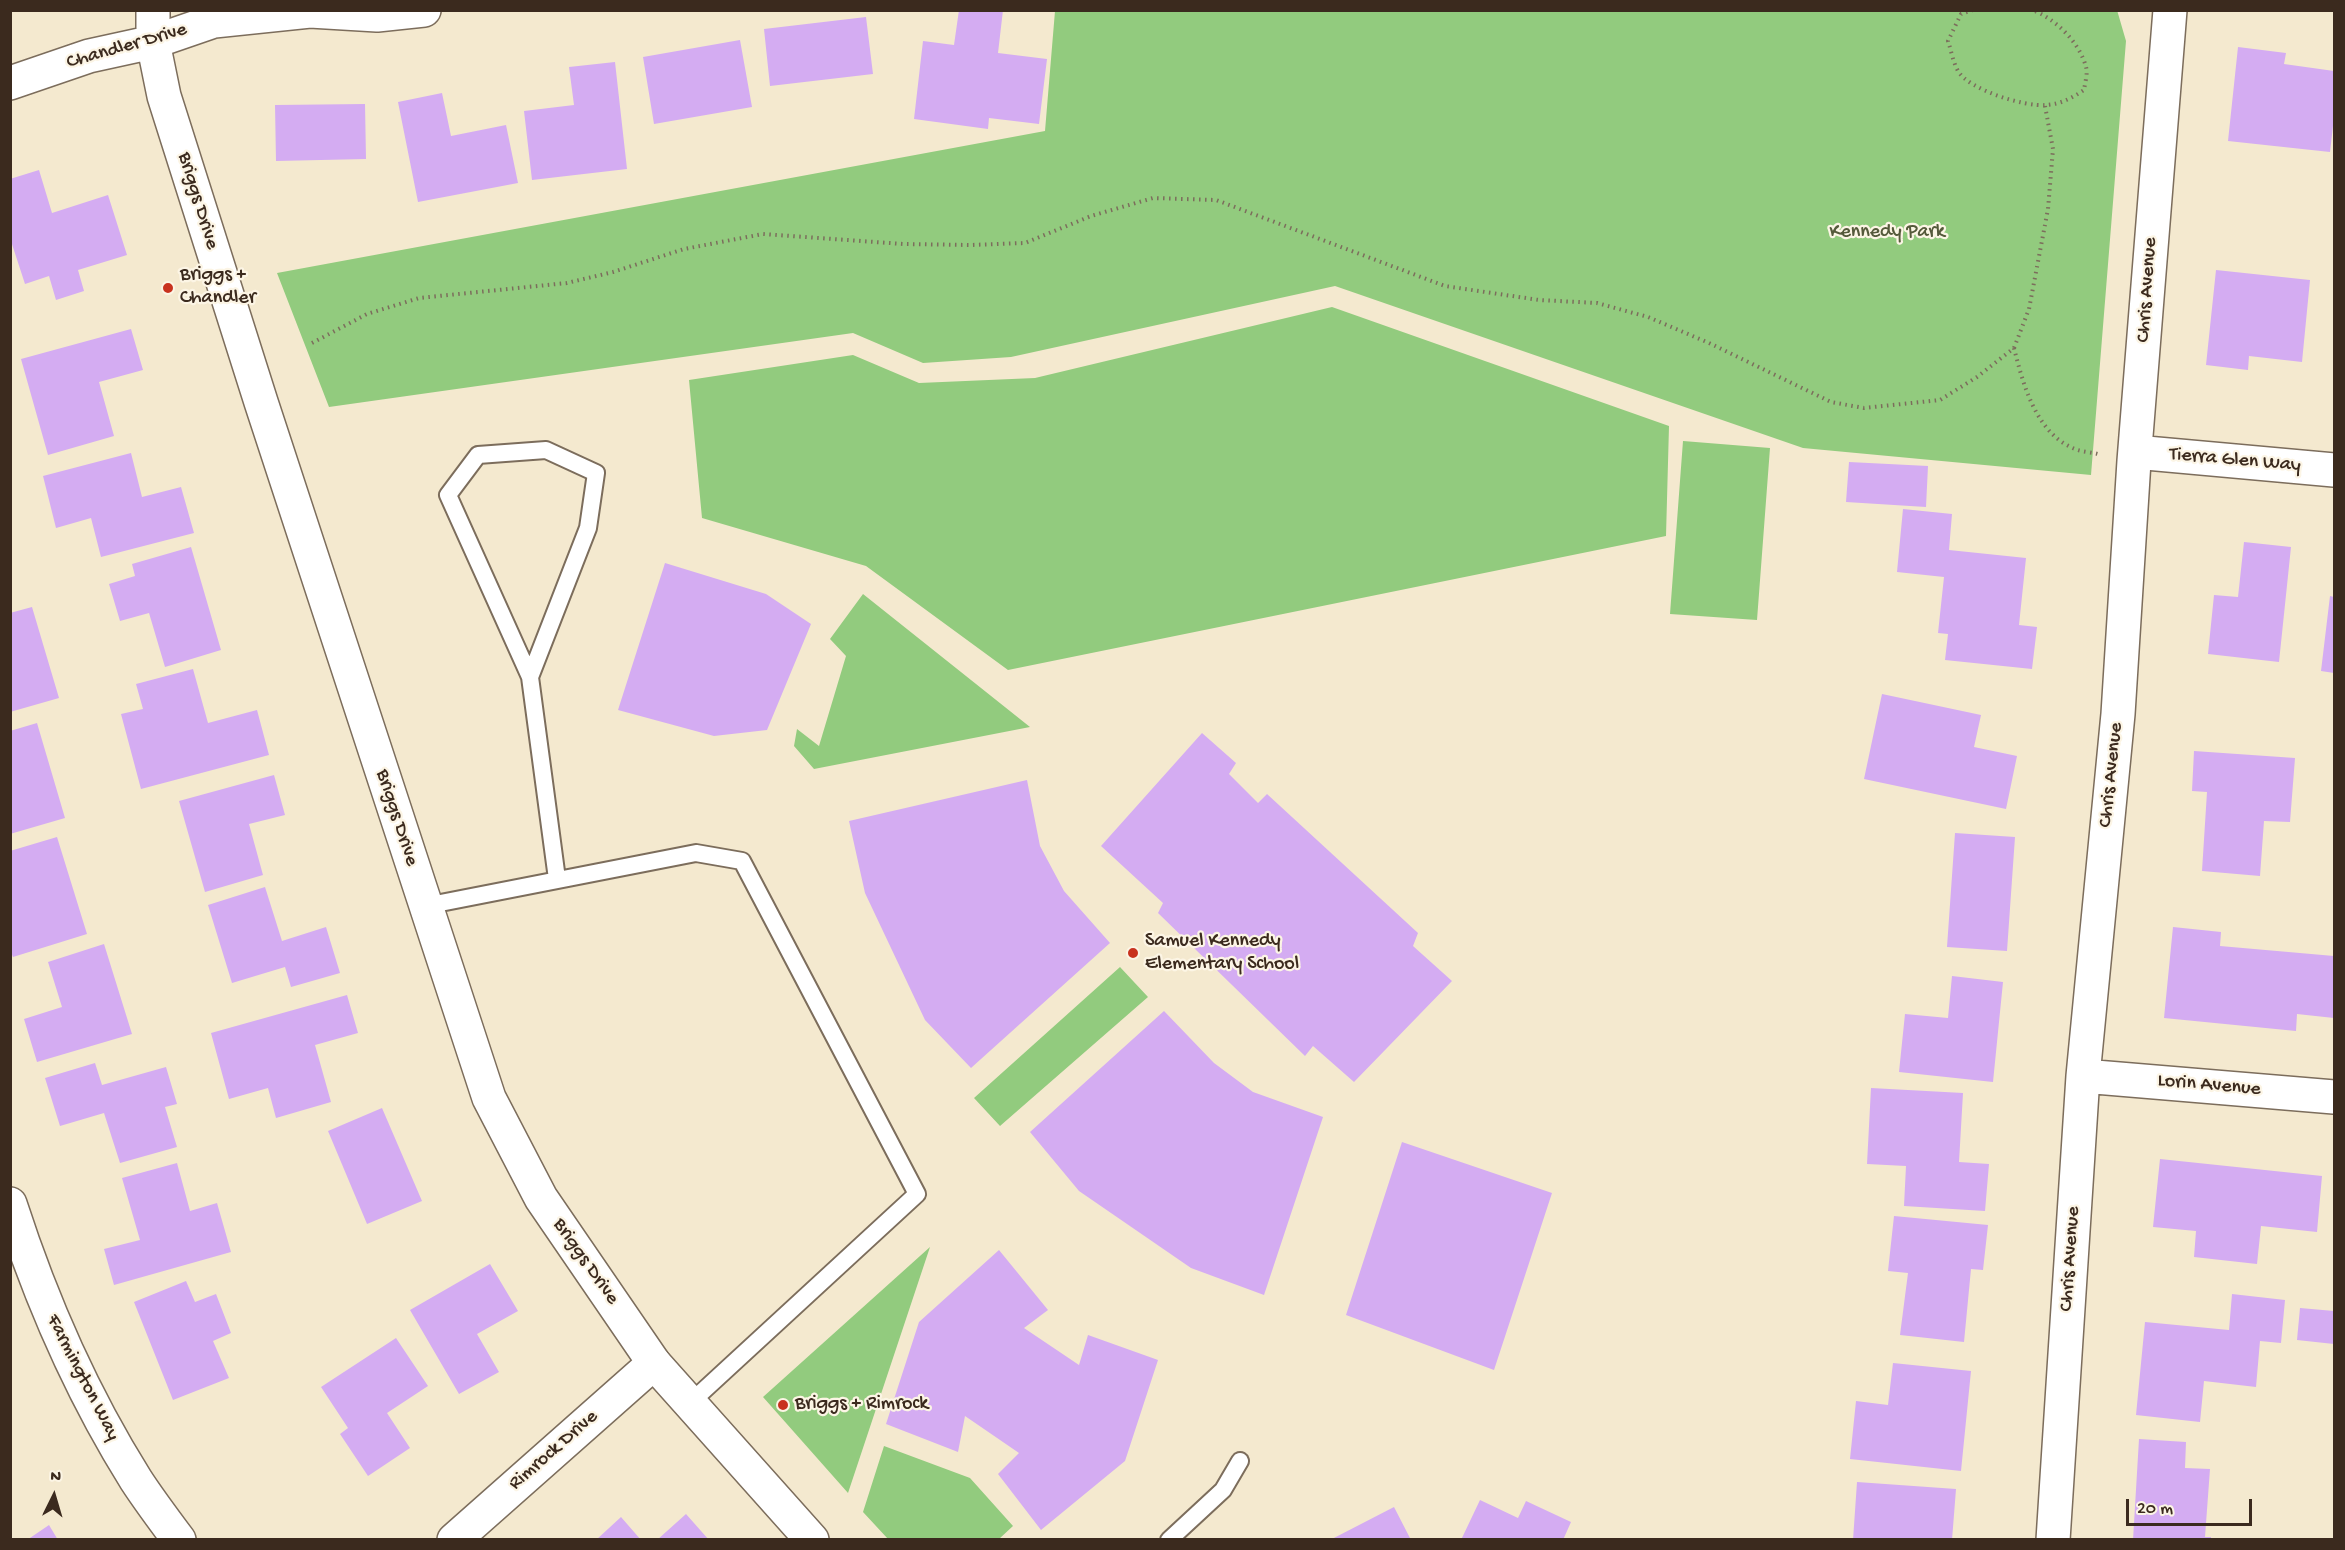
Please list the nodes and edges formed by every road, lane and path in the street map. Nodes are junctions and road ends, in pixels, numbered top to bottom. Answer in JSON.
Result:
{"nodes":[{"id":1,"x":423,"y":10,"type":"edge"},
{"id":2,"x":1973,"y":10,"type":"edge"},
{"id":3,"x":2032,"y":10,"type":"edge"},
{"id":4,"x":2170,"y":10,"type":"edge"},
{"id":5,"x":153,"y":26,"type":"edge"},
{"id":6,"x":10,"y":83,"type":"edge"},
{"id":7,"x":2045,"y":106,"type":"junction"},
{"id":8,"x":312,"y":343,"type":"dead end"},
{"id":9,"x":2014,"y":348,"type":"junction"},
{"id":10,"x":2134,"y":457,"type":"junction"},
{"id":11,"x":2334,"y":470,"type":"edge"},
{"id":12,"x":530,"y":677,"type":"junction"},
{"id":13,"x":557,"y":879,"type":"junction"},
{"id":14,"x":425,"y":906,"type":"junction"},
{"id":15,"x":2083,"y":1076,"type":"junction"},
{"id":16,"x":2334,"y":1097,"type":"edge"},
{"id":17,"x":10,"y":1204,"type":"edge"},
{"id":18,"x":654,"y":1363,"type":"junction"},
{"id":19,"x":690,"y":1403,"type":"junction"},
{"id":20,"x":1240,"y":1461,"type":"dead end"},
{"id":21,"x":178,"y":1539,"type":"edge"},
{"id":22,"x":454,"y":1539,"type":"edge"},
{"id":23,"x":812,"y":1539,"type":"edge"},
{"id":24,"x":1169,"y":1539,"type":"edge"},
{"id":25,"x":2054,"y":1539,"type":"edge"}],
"edges":[{"from":1,"to":5,"type":"street","name":"Chandler Drive"},
{"from":2,"to":7,"type":"path"},
{"from":3,"to":7,"type":"path"},
{"from":4,"to":10,"type":"street","name":"Chris Avenue"},
{"from":5,"to":6,"type":"street","name":"Chandler Drive"},
{"from":5,"to":14,"type":"street","name":"Briggs Drive"},
{"from":7,"to":9,"type":"path"},
{"from":8,"to":9,"type":"path"},
{"from":9,"to":10,"type":"path"},
{"from":10,"to":11,"type":"street","name":"Tierra Glen Way"},
{"from":10,"to":15,"type":"street","name":"Chris Avenue"},
{"from":12,"to":12,"type":"lane"},
{"from":12,"to":13,"type":"lane"},
{"from":13,"to":14,"type":"lane"},
{"from":13,"to":19,"type":"lane"},
{"from":14,"to":18,"type":"street","name":"Briggs Drive"},
{"from":15,"to":16,"type":"street","name":"Lorin Avenue"},
{"from":15,"to":25,"type":"street","name":"Chris Avenue"},
{"from":17,"to":21,"type":"street","name":"Farmington Way"},
{"from":18,"to":19,"type":"street","name":"Briggs Drive"},
{"from":18,"to":22,"type":"street","name":"Rimrock Drive"},
{"from":19,"to":23,"type":"street","name":"Briggs Drive"},
{"from":20,"to":24,"type":"lane"}]}
